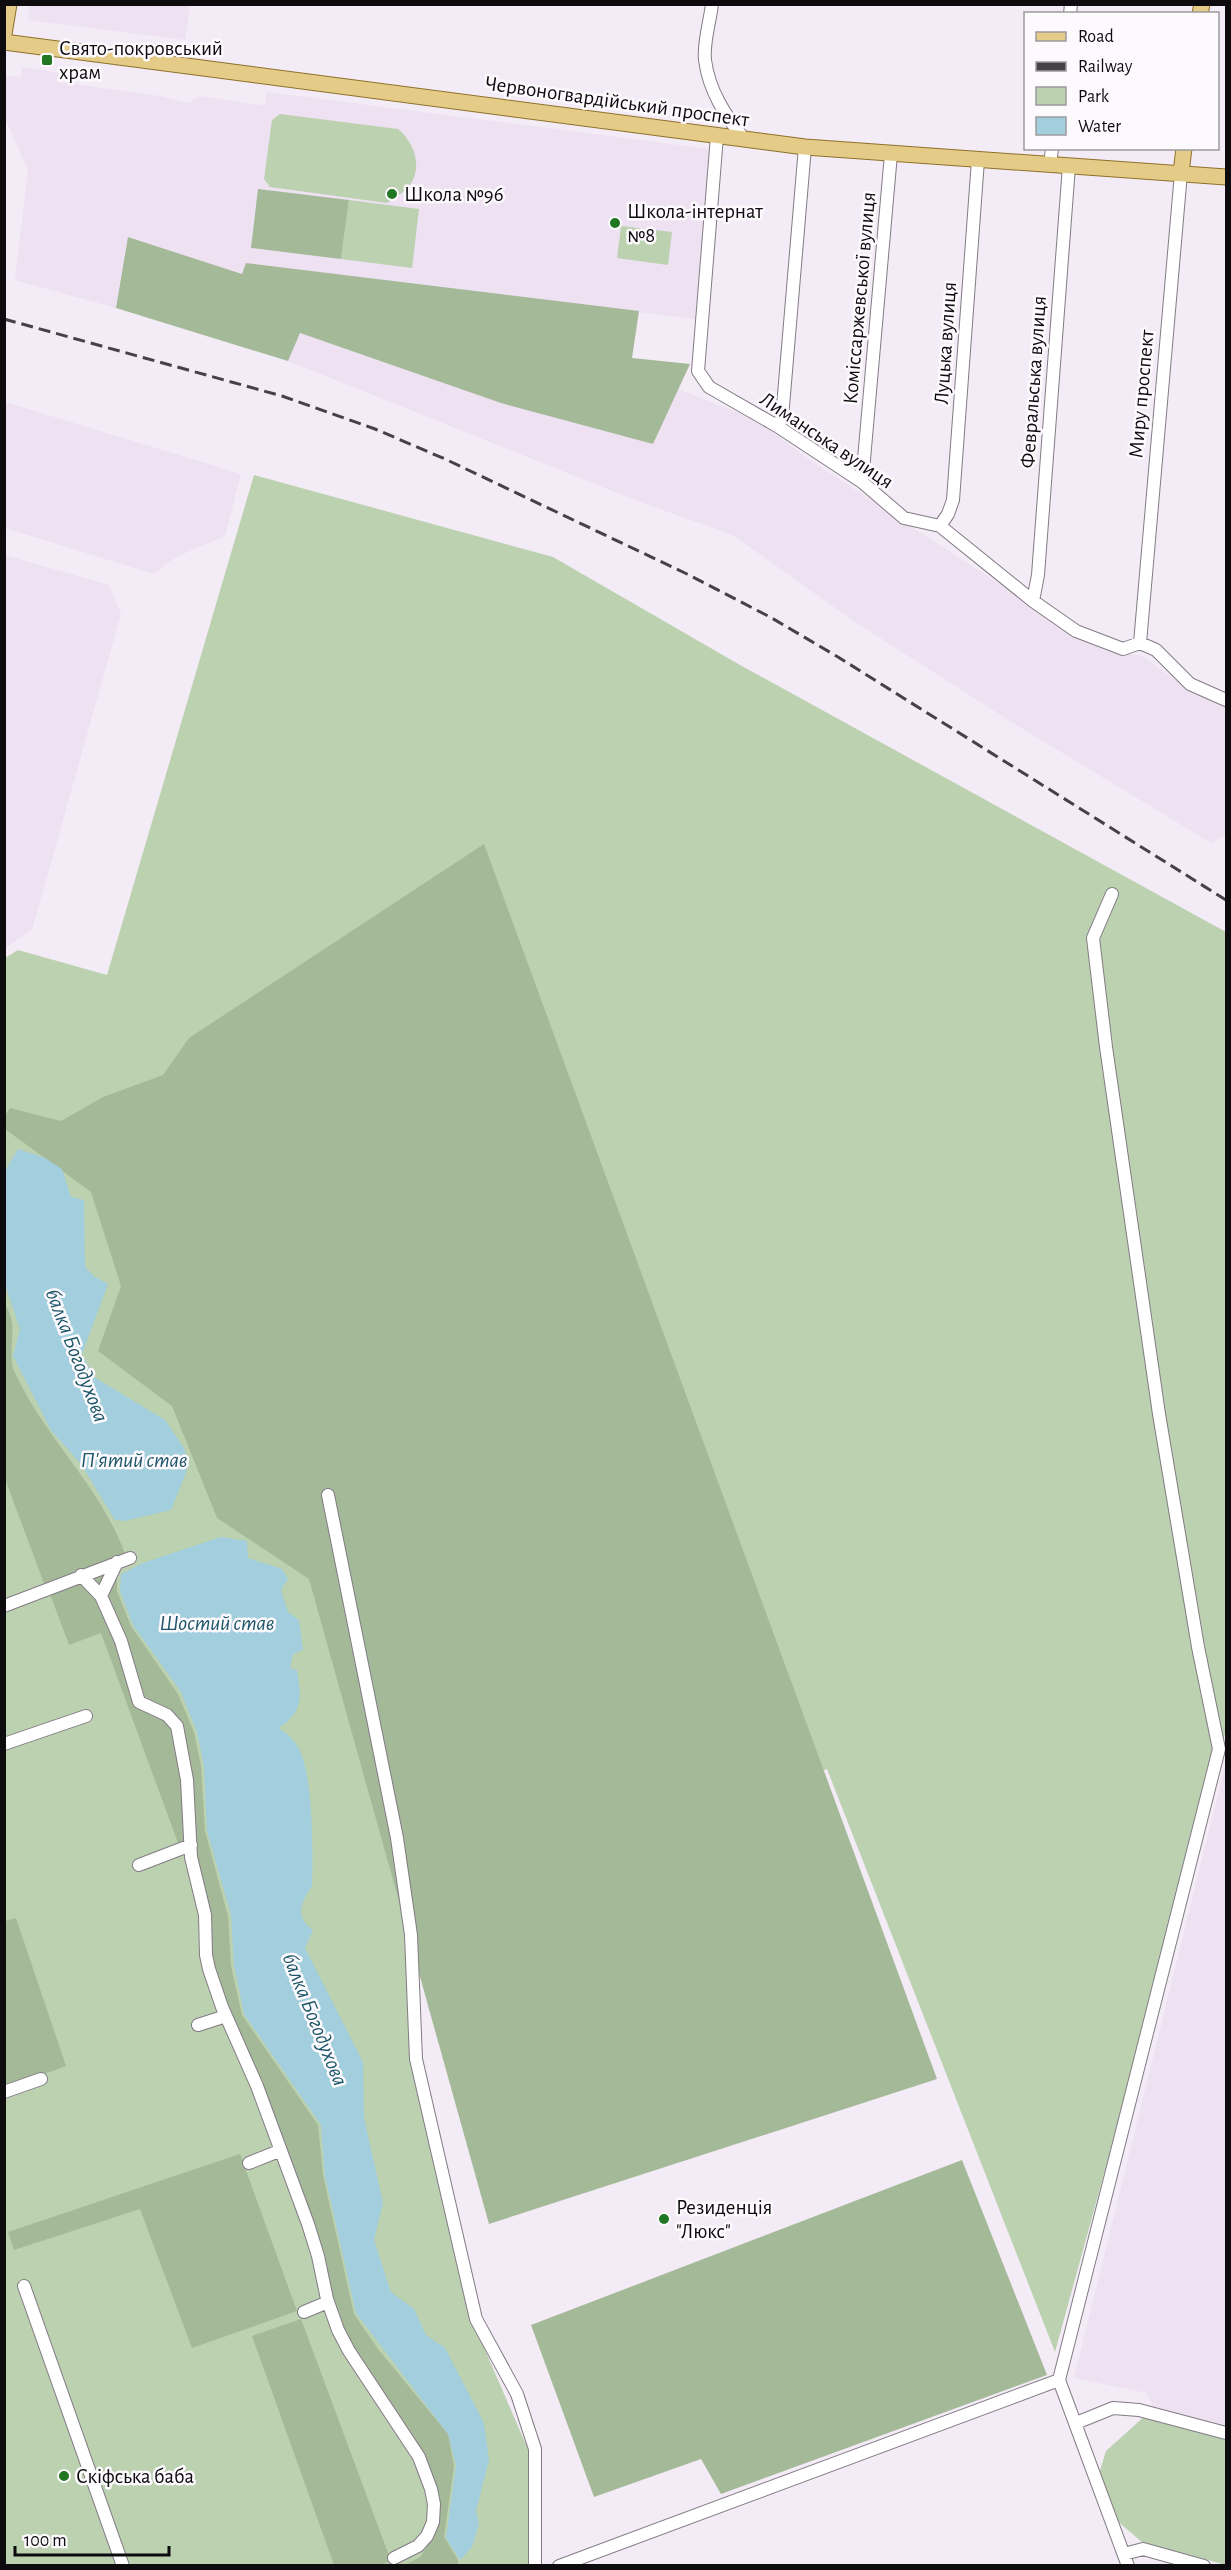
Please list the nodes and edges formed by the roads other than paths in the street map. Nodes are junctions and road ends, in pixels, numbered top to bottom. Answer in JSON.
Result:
{"nodes":[{"id":1,"x":9,"y":4,"type":"edge"},
{"id":2,"x":712,"y":4,"type":"edge"},
{"id":3,"x":4,"y":34,"type":"edge"},
{"id":4,"x":4,"y":42,"type":"edge"},
{"id":5,"x":717,"y":136,"type":"junction"},
{"id":6,"x":744,"y":139,"type":"junction"},
{"id":7,"x":805,"y":147,"type":"junction"},
{"id":8,"x":1052,"y":150,"type":"edge"},
{"id":9,"x":1184,"y":150,"type":"edge"},
{"id":10,"x":891,"y":154,"type":"junction"},
{"id":11,"x":978,"y":160,"type":"junction"},
{"id":12,"x":1050,"y":165,"type":"junction"},
{"id":13,"x":1069,"y":166,"type":"junction"},
{"id":14,"x":1180,"y":173,"type":"junction"},
{"id":15,"x":1227,"y":177,"type":"edge"},
{"id":16,"x":777,"y":426,"type":"junction"},
{"id":17,"x":862,"y":482,"type":"junction"},
{"id":18,"x":940,"y":526,"type":"junction"},
{"id":19,"x":1033,"y":601,"type":"junction"},
{"id":20,"x":1140,"y":644,"type":"junction"},
{"id":21,"x":1224,"y":696,"type":"edge"},
{"id":22,"x":1112,"y":894,"type":"dead end"},
{"id":23,"x":328,"y":1495,"type":"dead end"},
{"id":24,"x":130,"y":1558,"type":"dead end"},
{"id":25,"x":117,"y":1562,"type":"junction"},
{"id":26,"x":81,"y":1575,"type":"junction"},
{"id":27,"x":101,"y":1596,"type":"junction"},
{"id":28,"x":4,"y":1605,"type":"edge"},
{"id":29,"x":86,"y":1716,"type":"dead end"},
{"id":30,"x":4,"y":1744,"type":"edge"},
{"id":31,"x":191,"y":1845,"type":"junction"},
{"id":32,"x":139,"y":1865,"type":"dead end"},
{"id":33,"x":226,"y":2016,"type":"junction"},
{"id":34,"x":198,"y":2025,"type":"dead end"},
{"id":35,"x":41,"y":2079,"type":"dead end"},
{"id":36,"x":4,"y":2092,"type":"edge"},
{"id":37,"x":279,"y":2151,"type":"junction"},
{"id":38,"x":249,"y":2163,"type":"dead end"},
{"id":39,"x":24,"y":2286,"type":"dead end"},
{"id":40,"x":328,"y":2302,"type":"junction"},
{"id":41,"x":304,"y":2312,"type":"dead end"},
{"id":42,"x":1059,"y":2380,"type":"junction"},
{"id":43,"x":1076,"y":2423,"type":"junction"},
{"id":44,"x":1227,"y":2433,"type":"edge"},
{"id":45,"x":394,"y":2558,"type":"dead end"},
{"id":46,"x":1126,"y":2560,"type":"edge"},
{"id":47,"x":123,"y":2565,"type":"edge"},
{"id":48,"x":535,"y":2565,"type":"edge"},
{"id":49,"x":560,"y":2565,"type":"edge"},
{"id":50,"x":1204,"y":2565,"type":"edge"}],
"edges":[{"from":1,"to":3,"type":"main road"},
{"from":2,"to":6,"type":"street"},
{"from":4,"to":5,"type":"main road","name":"Червоногвардійський проспект"},
{"from":5,"to":6,"type":"main road","name":"Червоногвардійський проспект"},
{"from":5,"to":16,"type":"street","name":"Лиманська вулиця"},
{"from":6,"to":7,"type":"main road","name":"Червоногвардійський проспект"},
{"from":7,"to":10,"type":"main road","name":"Червоногвардійський проспект"},
{"from":7,"to":16,"type":"street"},
{"from":8,"to":12,"type":"street"},
{"from":9,"to":14,"type":"main road","name":"Миру проспект"},
{"from":10,"to":11,"type":"main road","name":"Червоногвардійський проспект"},
{"from":10,"to":17,"type":"street","name":"Коміссаржевської вулиця"},
{"from":11,"to":12,"type":"main road","name":"Червоногвардійський проспект"},
{"from":11,"to":18,"type":"street","name":"Луцька вулиця"},
{"from":12,"to":13,"type":"main road","name":"Червоногвардійський проспект"},
{"from":13,"to":14,"type":"main road","name":"Червоногвардійський проспект"},
{"from":13,"to":19,"type":"street","name":"Февральська вулиця"},
{"from":14,"to":15,"type":"main road","name":"Червоногвардійський проспект"},
{"from":14,"to":20,"type":"street","name":"Миру проспект"},
{"from":16,"to":17,"type":"street","name":"Лиманська вулиця"},
{"from":17,"to":18,"type":"street","name":"Лиманська вулиця"},
{"from":18,"to":19,"type":"street","name":"Лиманська вулиця"},
{"from":19,"to":20,"type":"street","name":"Лиманська вулиця"},
{"from":20,"to":21,"type":"street"},
{"from":22,"to":42,"type":"street"},
{"from":23,"to":48,"type":"street"},
{"from":24,"to":25,"type":"street"},
{"from":25,"to":26,"type":"street"},
{"from":25,"to":27,"type":"street"},
{"from":26,"to":27,"type":"street"},
{"from":26,"to":28,"type":"street"},
{"from":27,"to":31,"type":"street"},
{"from":29,"to":30,"type":"street"},
{"from":31,"to":32,"type":"street"},
{"from":31,"to":33,"type":"street"},
{"from":33,"to":34,"type":"street"},
{"from":33,"to":37,"type":"street"},
{"from":35,"to":36,"type":"street"},
{"from":37,"to":38,"type":"street"},
{"from":37,"to":40,"type":"street"},
{"from":39,"to":47,"type":"street"},
{"from":40,"to":41,"type":"street"},
{"from":40,"to":45,"type":"street"},
{"from":42,"to":43,"type":"street"},
{"from":42,"to":49,"type":"street"},
{"from":43,"to":44,"type":"street"},
{"from":43,"to":46,"type":"street"},
{"from":46,"to":50,"type":"street"}]}
